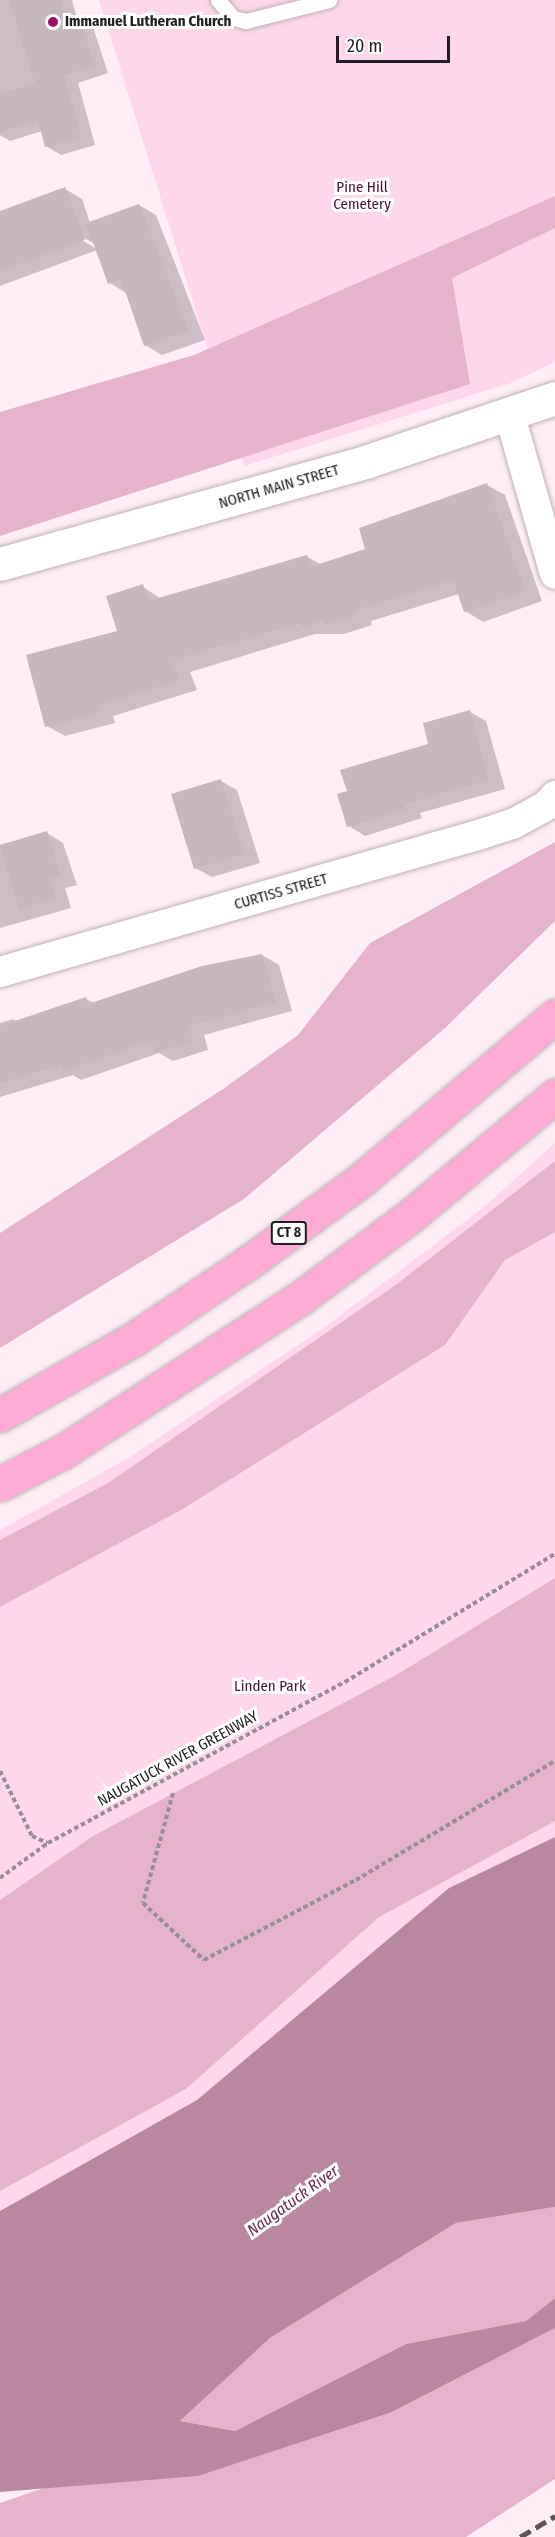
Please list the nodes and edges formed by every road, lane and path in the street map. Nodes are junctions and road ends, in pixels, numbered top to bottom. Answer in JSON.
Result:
{"nodes":[{"id":1,"x":218,"y":0,"type":"edge"},
{"id":2,"x":329,"y":0,"type":"edge"},
{"id":3,"x":555,"y":398,"type":"edge"},
{"id":4,"x":510,"y":416,"type":"junction"},
{"id":5,"x":0,"y":564,"type":"edge"},
{"id":6,"x":555,"y":574,"type":"edge"},
{"id":7,"x":555,"y":796,"type":"edge"},
{"id":8,"x":0,"y":972,"type":"edge"},
{"id":9,"x":555,"y":1016,"type":"edge"},
{"id":10,"x":555,"y":1096,"type":"edge"},
{"id":11,"x":0,"y":1415,"type":"edge"},
{"id":12,"x":0,"y":1484,"type":"edge"},
{"id":13,"x":555,"y":1554,"type":"edge"},
{"id":14,"x":555,"y":1761,"type":"edge"},
{"id":15,"x":0,"y":1771,"type":"edge"},
{"id":16,"x":174,"y":1793,"type":"dead end"},
{"id":17,"x":48,"y":1843,"type":"junction"},
{"id":18,"x":0,"y":1878,"type":"edge"}],
"edges":[{"from":1,"to":2,"type":"lane"},
{"from":3,"to":4,"type":"main road","name":"NORTH MAIN STREET"},
{"from":4,"to":5,"type":"main road","name":"NORTH MAIN STREET"},
{"from":4,"to":6,"type":"street"},
{"from":7,"to":8,"type":"street","name":"CURTISS STREET"},
{"from":9,"to":11,"type":"highway","number":"CT 8"},
{"from":10,"to":12,"type":"highway"},
{"from":13,"to":17,"type":"path","name":"NAUGATUCK RIVER GREENWAY"},
{"from":14,"to":16,"type":"path"},
{"from":15,"to":17,"type":"path"},
{"from":17,"to":18,"type":"path","name":"NAUGATUCK RIVER GREENWAY"}]}
